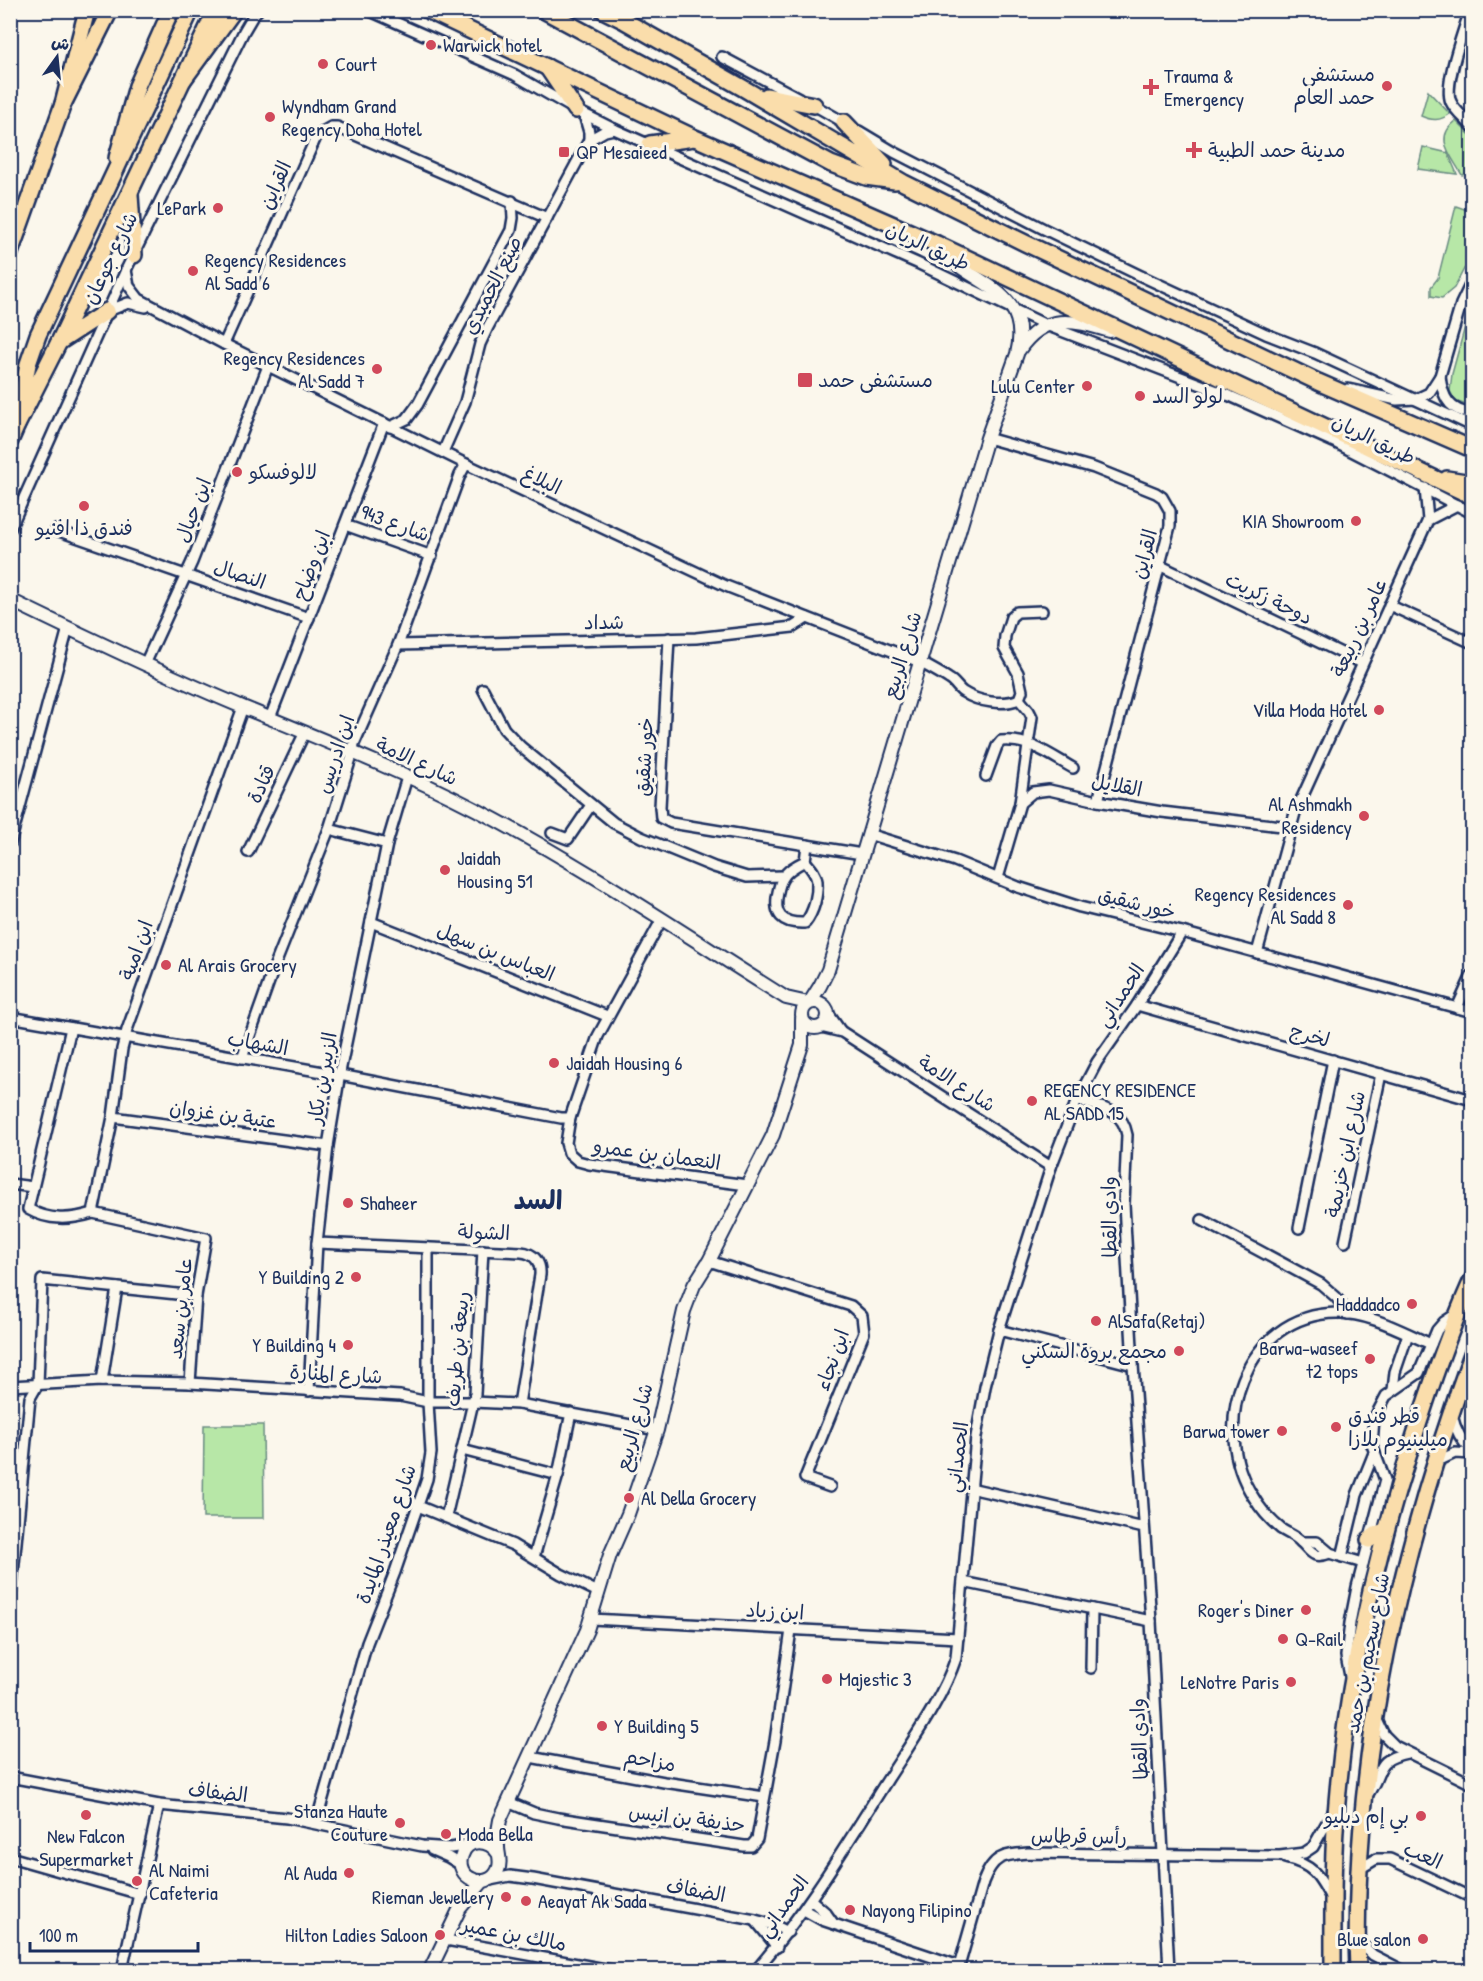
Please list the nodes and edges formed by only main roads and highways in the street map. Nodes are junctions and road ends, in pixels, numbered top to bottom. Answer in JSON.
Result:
{"nodes":[{"id":1,"x":87,"y":10,"type":"edge"},
{"id":2,"x":110,"y":10,"type":"edge"},
{"id":3,"x":171,"y":10,"type":"edge"},
{"id":4,"x":191,"y":10,"type":"edge"},
{"id":5,"x":216,"y":10,"type":"edge"},
{"id":6,"x":234,"y":10,"type":"edge"},
{"id":7,"x":427,"y":10,"type":"edge"},
{"id":8,"x":543,"y":10,"type":"edge"},
{"id":9,"x":603,"y":10,"type":"edge"},
{"id":10,"x":547,"y":67,"type":"junction"},
{"id":11,"x":183,"y":80,"type":"junction"},
{"id":12,"x":743,"y":88,"type":"junction"},
{"id":13,"x":63,"y":104,"type":"junction"},
{"id":14,"x":814,"y":105,"type":"road end"},
{"id":15,"x":580,"y":112,"type":"road end"},
{"id":16,"x":844,"y":122,"type":"road end"},
{"id":17,"x":695,"y":138,"type":"junction"},
{"id":18,"x":650,"y":144,"type":"road end"},
{"id":19,"x":112,"y":175,"type":"junction"},
{"id":20,"x":903,"y":183,"type":"junction"},
{"id":21,"x":130,"y":194,"type":"junction"},
{"id":22,"x":10,"y":253,"type":"edge"},
{"id":23,"x":134,"y":255,"type":"road end"},
{"id":24,"x":107,"y":311,"type":"road end"},
{"id":25,"x":59,"y":342,"type":"junction"},
{"id":26,"x":16,"y":425,"type":"junction"},
{"id":27,"x":10,"y":441,"type":"edge"},
{"id":28,"x":1473,"y":449,"type":"edge"},
{"id":29,"x":1429,"y":483,"type":"junction"},
{"id":30,"x":1473,"y":483,"type":"edge"},
{"id":31,"x":1473,"y":496,"type":"edge"},
{"id":32,"x":1473,"y":1280,"type":"edge"},
{"id":33,"x":1473,"y":1354,"type":"edge"},
{"id":34,"x":1386,"y":1530,"type":"junction"},
{"id":35,"x":1369,"y":1540,"type":"road end"},
{"id":36,"x":1333,"y":1971,"type":"edge"},
{"id":37,"x":1358,"y":1971,"type":"edge"}],
"edges":[{"from":1,"to":13,"type":"main road"},
{"from":2,"to":13,"type":"main road"},
{"from":3,"to":19,"type":"main road"},
{"from":4,"to":19,"type":"main road"},
{"from":5,"to":11,"type":"main road","name":"شارع جوعان"},
{"from":6,"to":11,"type":"main road"},
{"from":7,"to":10,"type":"main road","name":"طريق الريان"},
{"from":8,"to":20,"type":"main road"},
{"from":9,"to":12,"type":"main road","name":"طريق الريان"},
{"from":10,"to":15,"type":"main road"},
{"from":10,"to":17,"type":"main road","name":"طريق الريان"},
{"from":11,"to":21,"type":"main road","name":"شارع جوعان"},
{"from":12,"to":14,"type":"main road"},
{"from":12,"to":20,"type":"main road","name":"طريق الريان"},
{"from":13,"to":22,"type":"main road"},
{"from":16,"to":20,"type":"main road"},
{"from":17,"to":18,"type":"main road"},
{"from":17,"to":29,"type":"main road","name":"طريق الريان"},
{"from":19,"to":26,"type":"main road"},
{"from":20,"to":28,"type":"main road","name":"طريق الريان"},
{"from":21,"to":23,"type":"main road"},
{"from":21,"to":25,"type":"main road","name":"شارع جوعان"},
{"from":24,"to":25,"type":"main road"},
{"from":25,"to":26,"type":"main road","name":"شارع جوعان"},
{"from":26,"to":27,"type":"main road","name":"شارع جوعان"},
{"from":29,"to":30,"type":"main road"},
{"from":29,"to":31,"type":"main road","name":"طريق الريان"},
{"from":32,"to":34,"type":"main road","name":"شارع سحيم بن حمد"},
{"from":33,"to":37,"type":"main road","name":"شارع سحيم بن حمد"},
{"from":34,"to":35,"type":"main road"},
{"from":34,"to":36,"type":"main road","name":"شارع سحيم بن حمد"}]}
